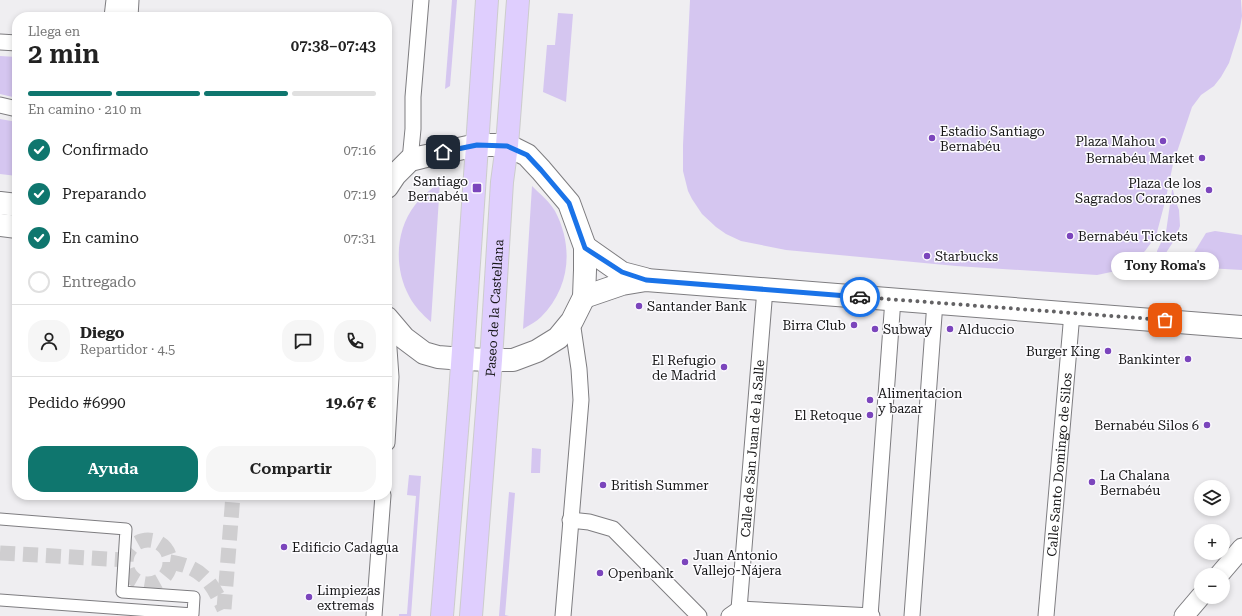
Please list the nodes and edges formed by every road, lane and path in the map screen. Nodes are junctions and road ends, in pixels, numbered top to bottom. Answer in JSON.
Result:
{"nodes":[{"id":1,"x":116,"y":0,"type":"edge"},
{"id":2,"x":131,"y":0,"type":"edge"},
{"id":3,"x":421,"y":0,"type":"edge"},
{"id":4,"x":487,"y":0,"type":"edge"},
{"id":5,"x":518,"y":0,"type":"edge"},
{"id":6,"x":115,"y":12,"type":"edge"},
{"id":7,"x":130,"y":12,"type":"edge"},
{"id":8,"x":0,"y":42,"type":"edge"},
{"id":9,"x":12,"y":43,"type":"edge"},
{"id":10,"x":0,"y":105,"type":"edge"},
{"id":11,"x":12,"y":108,"type":"edge"},
{"id":12,"x":477,"y":145,"type":"junction"},
{"id":13,"x":507,"y":146,"type":"junction"},
{"id":14,"x":410,"y":160,"type":"junction"},
{"id":15,"x":392,"y":180,"type":"edge"},
{"id":16,"x":0,"y":203,"type":"edge"},
{"id":17,"x":12,"y":204,"type":"edge"},
{"id":18,"x":585,"y":248,"type":"junction"},
{"id":19,"x":646,"y":280,"type":"junction"},
{"id":20,"x":765,"y":289,"type":"junction"},
{"id":21,"x":584,"y":297,"type":"junction"},
{"id":22,"x":893,"y":299,"type":"junction"},
{"id":23,"x":935,"y":302,"type":"junction"},
{"id":24,"x":1072,"y":313,"type":"junction"},
{"id":25,"x":572,"y":321,"type":"junction"},
{"id":26,"x":392,"y":325,"type":"edge"},
{"id":27,"x":1242,"y":326,"type":"edge"},
{"id":28,"x":463,"y":359,"type":"junction"},
{"id":29,"x":490,"y":360,"type":"junction"},
{"id":30,"x":383,"y":500,"type":"edge"},
{"id":31,"x":0,"y":519,"type":"edge"},
{"id":32,"x":570,"y":520,"type":"junction"},
{"id":33,"x":1242,"y":548,"type":"edge"},
{"id":34,"x":1225,"y":568,"type":"edge"},
{"id":35,"x":0,"y":600,"type":"edge"},
{"id":36,"x":1194,"y":604,"type":"edge"},
{"id":37,"x":734,"y":612,"type":"edge"},
{"id":38,"x":374,"y":616,"type":"edge"},
{"id":39,"x":442,"y":616,"type":"edge"},
{"id":40,"x":471,"y":616,"type":"edge"},
{"id":41,"x":563,"y":616,"type":"edge"},
{"id":42,"x":699,"y":616,"type":"edge"},
{"id":43,"x":871,"y":616,"type":"edge"},
{"id":44,"x":912,"y":616,"type":"edge"},
{"id":45,"x":1046,"y":616,"type":"edge"},
{"id":46,"x":1184,"y":616,"type":"edge"}],
"edges":[{"from":1,"to":6,"type":"street"},
{"from":2,"to":7,"type":"street"},
{"from":3,"to":14,"type":"street"},
{"from":4,"to":12,"type":"highway"},
{"from":5,"to":13,"type":"highway","name":"Paseo de la Castellana"},
{"from":8,"to":9,"type":"street"},
{"from":10,"to":11,"type":"street"},
{"from":12,"to":13,"type":"main road"},
{"from":12,"to":14,"type":"main road"},
{"from":12,"to":28,"type":"highway"},
{"from":13,"to":18,"type":"main road"},
{"from":13,"to":29,"type":"highway","name":"Paseo de la Castellana"},
{"from":14,"to":15,"type":"main road"},
{"from":16,"to":17,"type":"main road"},
{"from":18,"to":19,"type":"main road"},
{"from":18,"to":21,"type":"main road"},
{"from":19,"to":20,"type":"main road"},
{"from":19,"to":21,"type":"main road"},
{"from":20,"to":22,"type":"main road"},
{"from":20,"to":37,"type":"street","name":"Calle de San Juan de la Salle"},
{"from":21,"to":25,"type":"main road"},
{"from":22,"to":23,"type":"main road"},
{"from":22,"to":43,"type":"street"},
{"from":23,"to":24,"type":"main road"},
{"from":23,"to":44,"type":"street"},
{"from":24,"to":27,"type":"main road"},
{"from":24,"to":45,"type":"street","name":"Calle Santo Domingo de Silos"},
{"from":25,"to":29,"type":"main road"},
{"from":25,"to":32,"type":"street"},
{"from":26,"to":28,"type":"main road"},
{"from":28,"to":29,"type":"main road"},
{"from":28,"to":39,"type":"highway"},
{"from":29,"to":40,"type":"highway","name":"Paseo de la Castellana"},
{"from":30,"to":38,"type":"street"},
{"from":31,"to":35,"type":"street"},
{"from":32,"to":41,"type":"street"},
{"from":32,"to":42,"type":"street"},
{"from":33,"to":34,"type":"street"},
{"from":36,"to":46,"type":"street"},
{"from":37,"to":43,"type":"street"}]}
